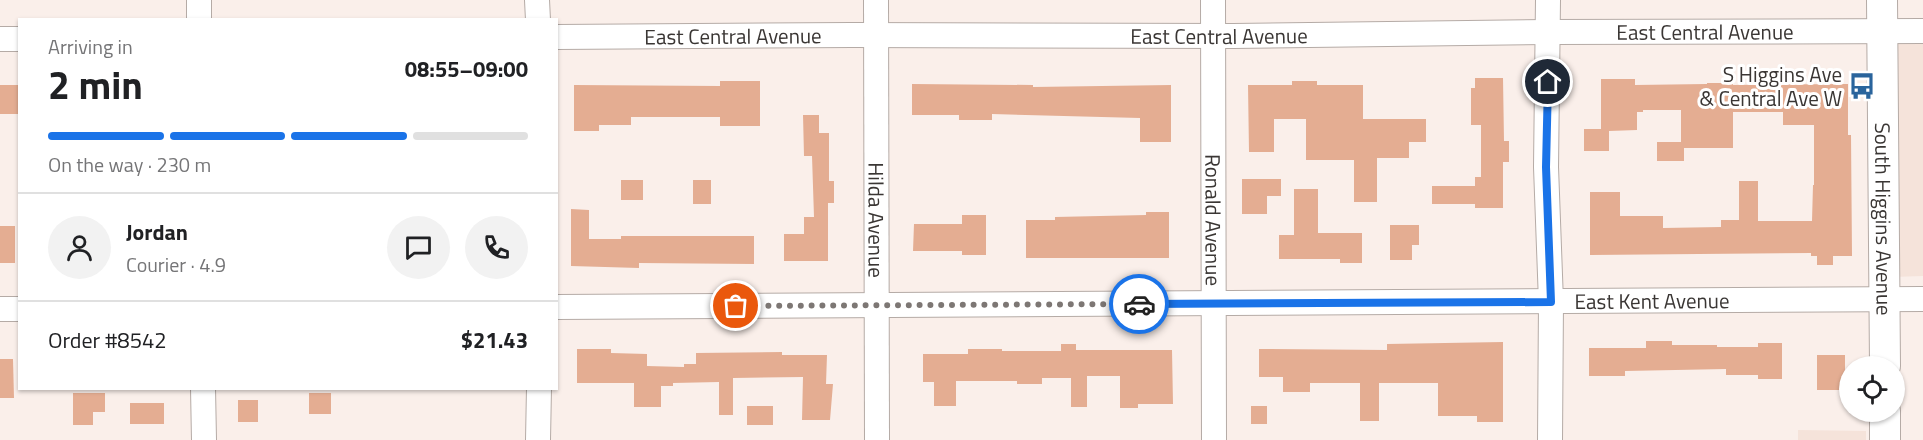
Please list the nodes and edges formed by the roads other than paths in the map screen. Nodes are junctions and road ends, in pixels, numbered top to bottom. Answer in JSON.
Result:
{"nodes":[{"id":1,"x":199,"y":0,"type":"edge"},
{"id":2,"x":537,"y":0,"type":"edge"},
{"id":3,"x":876,"y":0,"type":"edge"},
{"id":4,"x":1213,"y":0,"type":"edge"},
{"id":5,"x":1548,"y":0,"type":"edge"},
{"id":6,"x":1882,"y":0,"type":"edge"},
{"id":7,"x":199,"y":18,"type":"edge"},
{"id":8,"x":538,"y":18,"type":"edge"},
{"id":9,"x":1882,"y":31,"type":"junction"},
{"id":10,"x":1923,"y":31,"type":"edge"},
{"id":11,"x":1548,"y":32,"type":"junction"},
{"id":12,"x":876,"y":35,"type":"junction"},
{"id":13,"x":1213,"y":36,"type":"junction"},
{"id":14,"x":558,"y":37,"type":"edge"},
{"id":15,"x":0,"y":39,"type":"edge"},
{"id":16,"x":18,"y":39,"type":"edge"},
{"id":17,"x":1884,"y":299,"type":"junction"},
{"id":18,"x":1923,"y":299,"type":"edge"},
{"id":19,"x":1551,"y":302,"type":"junction"},
{"id":20,"x":1214,"y":303,"type":"junction"},
{"id":21,"x":877,"y":305,"type":"junction"},
{"id":22,"x":558,"y":307,"type":"edge"},
{"id":23,"x":0,"y":309,"type":"edge"},
{"id":24,"x":18,"y":309,"type":"edge"},
{"id":25,"x":1885,"y":356,"type":"edge"},
{"id":26,"x":203,"y":390,"type":"edge"},
{"id":27,"x":538,"y":390,"type":"edge"},
{"id":28,"x":1885,"y":422,"type":"edge"},
{"id":29,"x":204,"y":440,"type":"edge"},
{"id":30,"x":538,"y":440,"type":"edge"},
{"id":31,"x":877,"y":440,"type":"edge"},
{"id":32,"x":1214,"y":440,"type":"edge"},
{"id":33,"x":1550,"y":440,"type":"edge"},
{"id":34,"x":1885,"y":440,"type":"edge"}],
"edges":[{"from":1,"to":7,"type":"street"},
{"from":2,"to":8,"type":"street"},
{"from":3,"to":12,"type":"street","name":"Hilda Avenue"},
{"from":4,"to":13,"type":"street","name":"Ronald Avenue"},
{"from":5,"to":11,"type":"street"},
{"from":6,"to":9,"type":"main road","name":"South Higgins Avenue"},
{"from":9,"to":10,"type":"street","name":"East Central Avenue"},
{"from":9,"to":11,"type":"street","name":"East Central Avenue"},
{"from":9,"to":17,"type":"main road","name":"South Higgins Avenue"},
{"from":11,"to":13,"type":"street","name":"East Central Avenue"},
{"from":11,"to":19,"type":"street"},
{"from":12,"to":13,"type":"street","name":"East Central Avenue"},
{"from":12,"to":14,"type":"street","name":"East Central Avenue"},
{"from":12,"to":21,"type":"street","name":"Hilda Avenue"},
{"from":13,"to":20,"type":"street","name":"Ronald Avenue"},
{"from":15,"to":16,"type":"street"},
{"from":17,"to":18,"type":"street","name":"East Kent Avenue"},
{"from":17,"to":19,"type":"street","name":"East Kent Avenue"},
{"from":17,"to":25,"type":"main road","name":"South Higgins Avenue"},
{"from":19,"to":20,"type":"street","name":"East Kent Avenue"},
{"from":19,"to":33,"type":"street"},
{"from":20,"to":21,"type":"street","name":"East Kent Avenue"},
{"from":20,"to":32,"type":"street","name":"Ronald Avenue"},
{"from":21,"to":22,"type":"street","name":"East Kent Avenue"},
{"from":21,"to":31,"type":"street","name":"Hilda Avenue"},
{"from":23,"to":24,"type":"street"},
{"from":26,"to":29,"type":"street"},
{"from":27,"to":30,"type":"street"},
{"from":28,"to":34,"type":"main road"}]}
